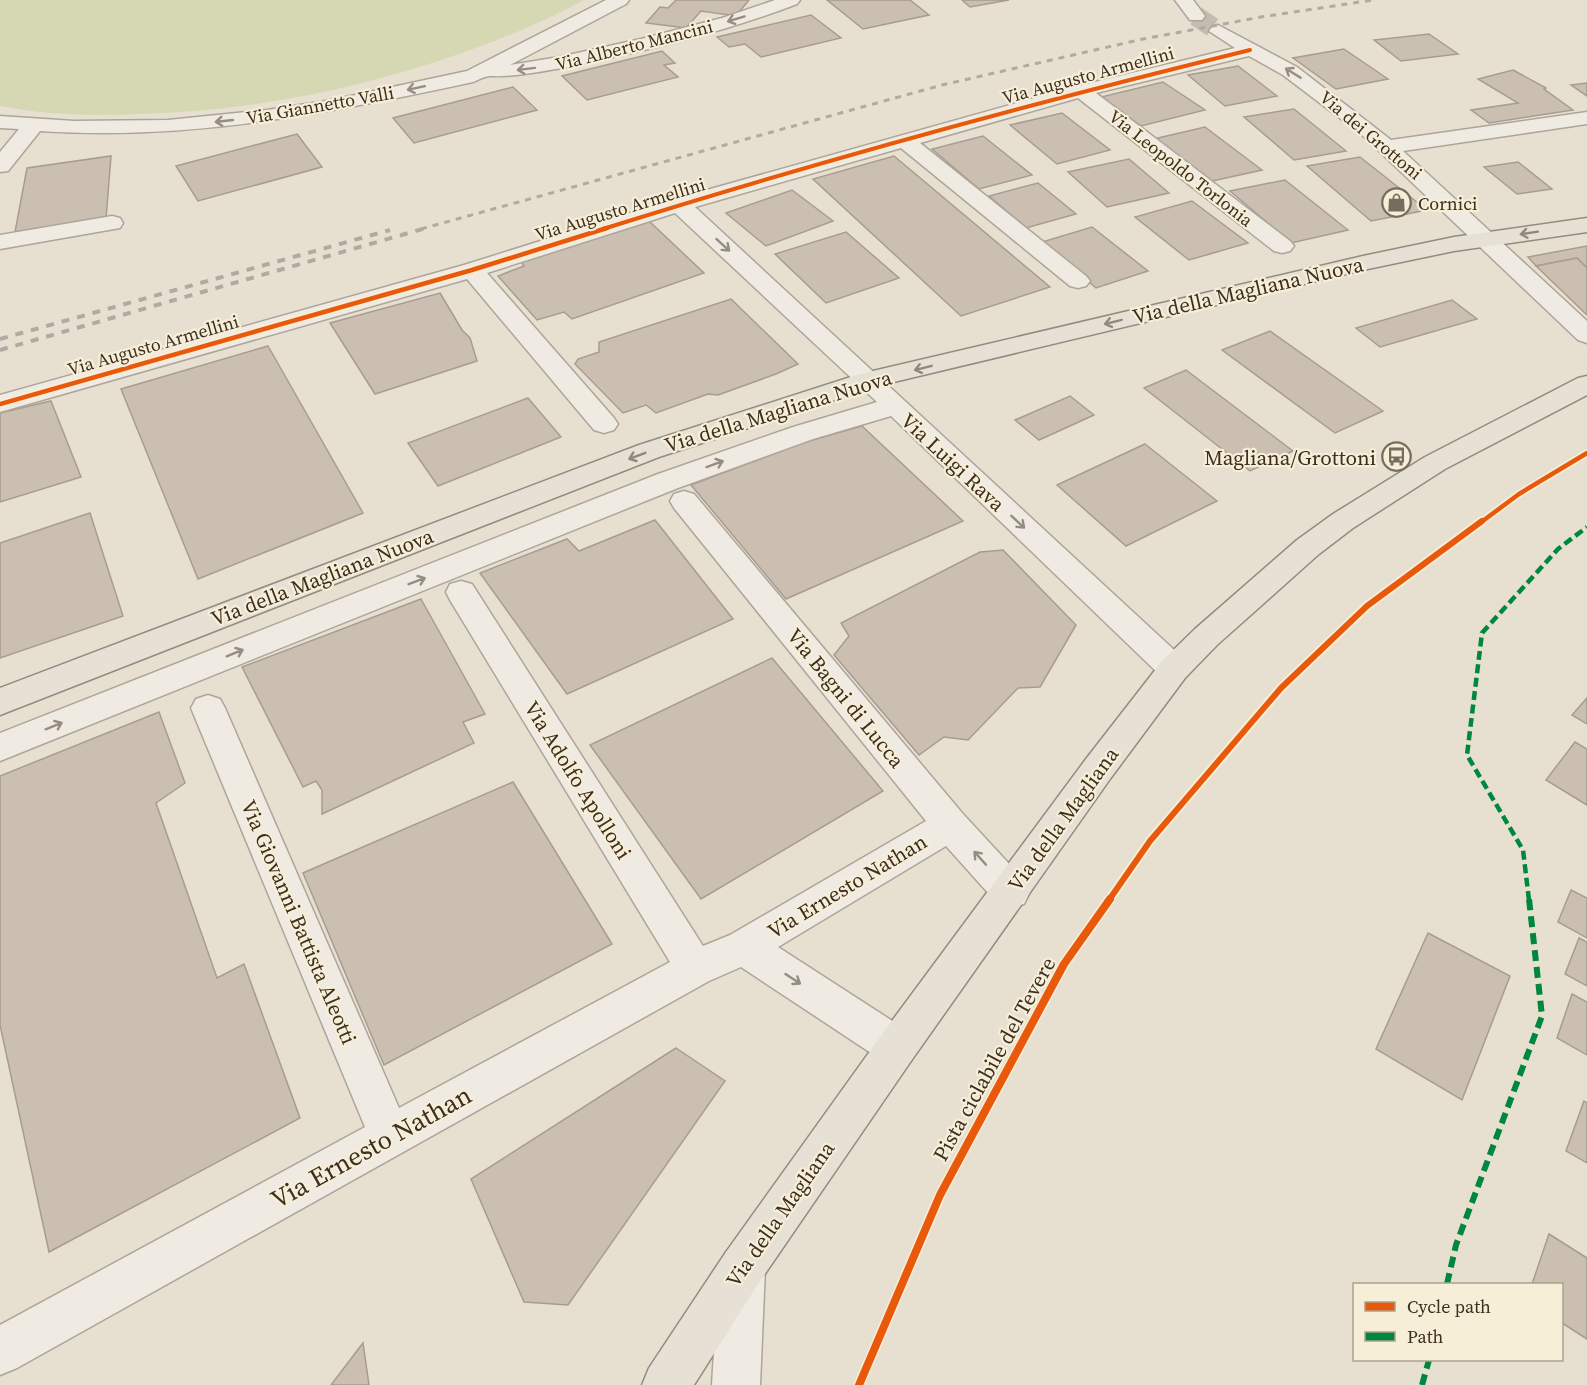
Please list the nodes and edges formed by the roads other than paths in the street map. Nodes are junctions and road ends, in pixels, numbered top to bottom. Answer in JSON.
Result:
{"nodes":[{"id":1,"x":620,"y":0,"type":"edge"},
{"id":2,"x":791,"y":0,"type":"edge"},
{"id":3,"x":1184,"y":0,"type":"edge"},
{"id":4,"x":1196,"y":16,"type":"tunnel mouth"},
{"id":5,"x":1218,"y":32,"type":"tunnel mouth"},
{"id":6,"x":1250,"y":50,"type":"junction"},
{"id":7,"x":473,"y":76,"type":"junction"},
{"id":8,"x":1081,"y":91,"type":"junction"},
{"id":9,"x":1587,"y":118,"type":"edge"},
{"id":10,"x":0,"y":122,"type":"edge"},
{"id":11,"x":33,"y":126,"type":"junction"},
{"id":12,"x":905,"y":141,"type":"junction"},
{"id":13,"x":1388,"y":147,"type":"junction"},
{"id":14,"x":0,"y":166,"type":"edge"},
{"id":15,"x":679,"y":205,"type":"junction"},
{"id":16,"x":112,"y":223,"type":"dead end"},
{"id":17,"x":1587,"y":225,"type":"edge"},
{"id":18,"x":1487,"y":239,"type":"junction"},
{"id":19,"x":0,"y":242,"type":"edge"},
{"id":20,"x":1282,"y":246,"type":"dead end"},
{"id":21,"x":472,"y":270,"type":"junction"},
{"id":22,"x":1078,"y":281,"type":"dead end"},
{"id":23,"x":1587,"y":335,"type":"edge"},
{"id":24,"x":869,"y":380,"type":"junction"},
{"id":25,"x":1587,"y":384,"type":"edge"},
{"id":26,"x":0,"y":404,"type":"edge"},
{"id":27,"x":894,"y":406,"type":"junction"},
{"id":28,"x":604,"y":424,"type":"dead end"},
{"id":29,"x":684,"y":501,"type":"dead end"},
{"id":30,"x":461,"y":592,"type":"dead end"},
{"id":31,"x":1174,"y":669,"type":"junction"},
{"id":32,"x":0,"y":702,"type":"edge"},
{"id":33,"x":208,"y":708,"type":"dead end"},
{"id":34,"x":0,"y":747,"type":"edge"},
{"id":35,"x":950,"y":825,"type":"junction"},
{"id":36,"x":1011,"y":892,"type":"junction"},
{"id":37,"x":744,"y":947,"type":"junction"},
{"id":38,"x":695,"y":968,"type":"junction"},
{"id":39,"x":897,"y":1047,"type":"junction"},
{"id":40,"x":390,"y":1137,"type":"junction"},
{"id":41,"x":742,"y":1268,"type":"junction"},
{"id":42,"x":0,"y":1351,"type":"edge"},
{"id":43,"x":666,"y":1385,"type":"edge"},
{"id":44,"x":736,"y":1385,"type":"edge"}],
"edges":[{"from":1,"to":7,"type":"street","name":"Via Giannetto Valli"},
{"from":2,"to":7,"type":"street","name":"Via Alberto Mancini","one_way":true},
{"from":3,"to":4,"type":"street"},
{"from":5,"to":6,"type":"street","name":"Via dei Grottoni"},
{"from":6,"to":8,"type":"street","name":"Via Augusto Armellini"},
{"from":13,"to":6,"type":"street","name":"Via dei Grottoni","one_way":true},
{"from":7,"to":11,"type":"street","name":"Via Giannetto Valli","one_way":true},
{"from":8,"to":12,"type":"street","name":"Via Augusto Armellini"},
{"from":8,"to":20,"type":"street","name":"Via Leopoldo Torlonia"},
{"from":9,"to":13,"type":"street"},
{"from":10,"to":11,"type":"street","name":"Via Giannetto Valli"},
{"from":11,"to":14,"type":"street"},
{"from":12,"to":15,"type":"street","name":"Via Augusto Armellini"},
{"from":12,"to":22,"type":"street"},
{"from":13,"to":18,"type":"street","name":"Via dei Grottoni"},
{"from":15,"to":21,"type":"street","name":"Via Augusto Armellini"},
{"from":15,"to":24,"type":"street","name":"Via Luigi Rava","one_way":true},
{"from":16,"to":19,"type":"street"},
{"from":17,"to":18,"type":"main road","name":"Via della Magliana Nuova","one_way":true},
{"from":18,"to":23,"type":"street","name":"Via dei Grottoni"},
{"from":18,"to":24,"type":"main road","name":"Via della Magliana Nuova","one_way":true},
{"from":21,"to":26,"type":"street","name":"Via Augusto Armellini"},
{"from":21,"to":28,"type":"street"},
{"from":24,"to":27,"type":"street","name":"Via Luigi Rava"},
{"from":24,"to":32,"type":"main road","name":"Via della Magliana Nuova","one_way":true},
{"from":25,"to":31,"type":"main road","name":"Via della Magliana"},
{"from":27,"to":31,"type":"street","name":"Via Luigi Rava","one_way":true},
{"from":34,"to":27,"type":"street","name":"Via della Magliana Nuova","one_way":true},
{"from":29,"to":35,"type":"street","name":"Via Bagni di Lucca"},
{"from":30,"to":38,"type":"street","name":"Via Adolfo Apolloni"},
{"from":31,"to":36,"type":"main road","name":"Via della Magliana"},
{"from":33,"to":40,"type":"street","name":"Via Giovanni Battista Aleotti"},
{"from":36,"to":35,"type":"street","name":"Via Bagni di Lucca","one_way":true},
{"from":35,"to":37,"type":"street","name":"Via Ernesto Nathan"},
{"from":36,"to":39,"type":"main road","name":"Via della Magliana"},
{"from":37,"to":38,"type":"street","name":"Via Ernesto Nathan"},
{"from":37,"to":39,"type":"street","name":"Via Ernesto Nathan","one_way":true},
{"from":38,"to":40,"type":"street","name":"Via Ernesto Nathan"},
{"from":39,"to":41,"type":"main road","name":"Via della Magliana"},
{"from":40,"to":42,"type":"street","name":"Via Ernesto Nathan"},
{"from":41,"to":43,"type":"main road","name":"Via della Magliana"},
{"from":41,"to":44,"type":"street"}]}
